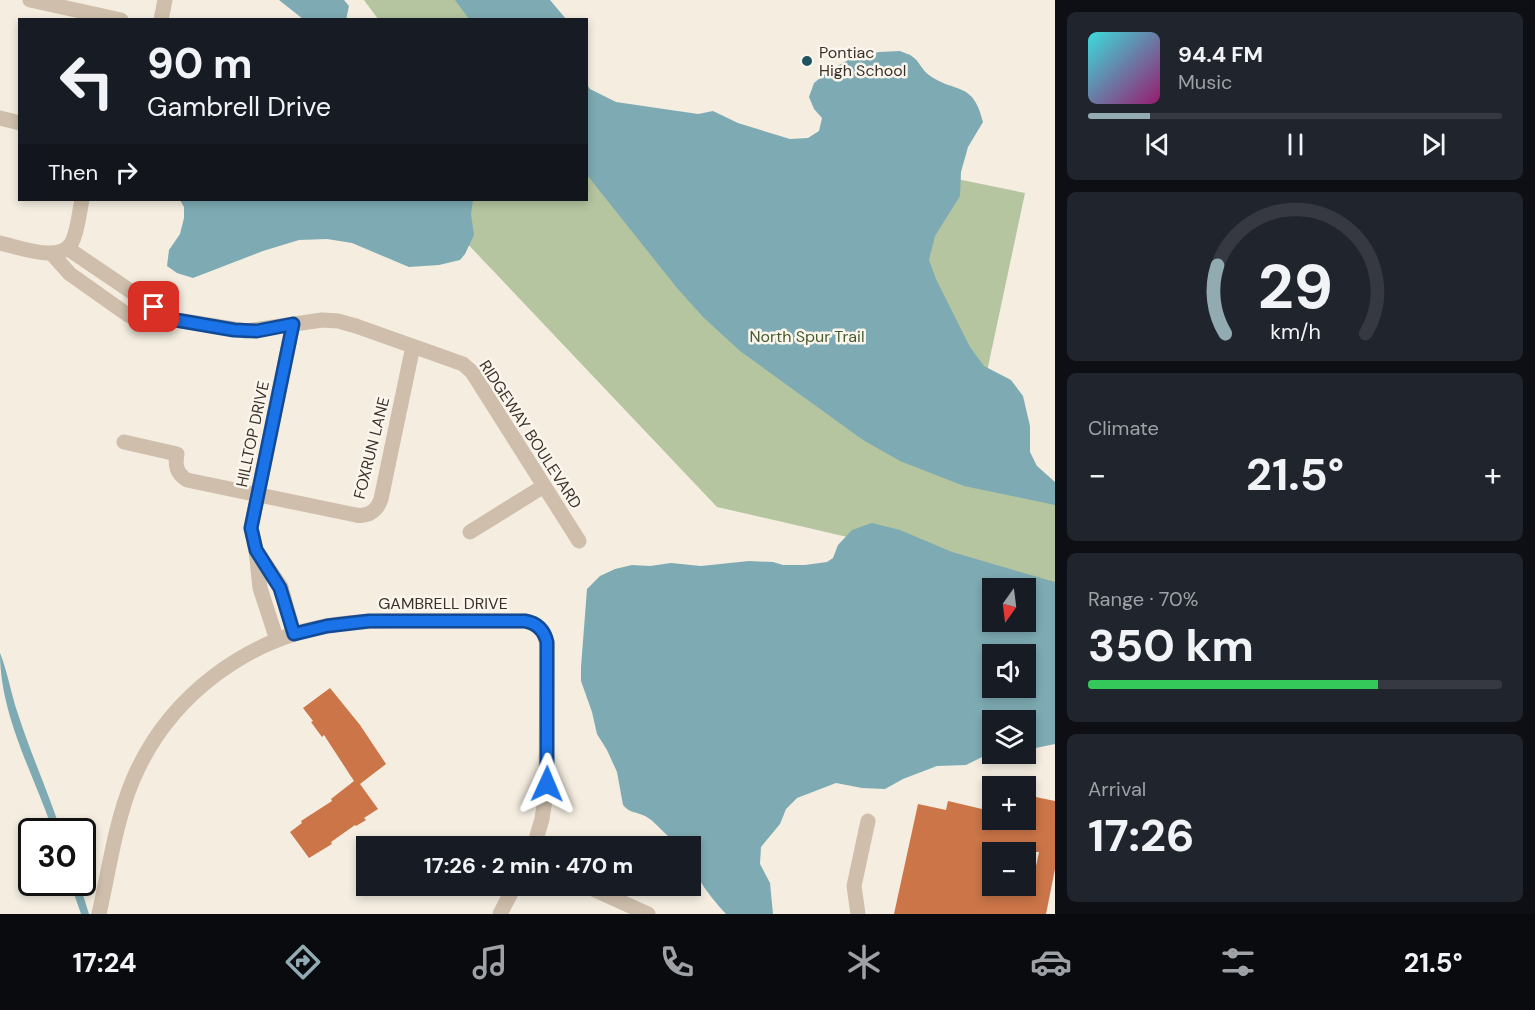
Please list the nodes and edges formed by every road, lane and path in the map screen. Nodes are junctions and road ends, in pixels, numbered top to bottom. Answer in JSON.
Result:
{"nodes":[{"id":1,"x":30,"y":0,"type":"edge"},
{"id":2,"x":165,"y":0,"type":"edge"},
{"id":3,"x":112,"y":18,"type":"edge"},
{"id":4,"x":161,"y":18,"type":"edge"},
{"id":5,"x":0,"y":118,"type":"edge"},
{"id":6,"x":18,"y":122,"type":"edge"},
{"id":7,"x":82,"y":201,"type":"edge"},
{"id":8,"x":0,"y":243,"type":"edge"},
{"id":9,"x":67,"y":248,"type":"junction"},
{"id":10,"x":52,"y":254,"type":"junction"},
{"id":11,"x":164,"y":318,"type":"junction"},
{"id":12,"x":293,"y":324,"type":"junction"},
{"id":13,"x":413,"y":346,"type":"junction"},
{"id":14,"x":124,"y":442,"type":"dead end"},
{"id":15,"x":544,"y":486,"type":"junction"},
{"id":16,"x":257,"y":495,"type":"junction"},
{"id":17,"x":470,"y":532,"type":"dead end"},
{"id":18,"x":579,"y":541,"type":"dead end"},
{"id":19,"x":256,"y":550,"type":"junction"},
{"id":20,"x":294,"y":634,"type":"junction"},
{"id":21,"x":277,"y":640,"type":"junction"},
{"id":22,"x":868,"y":821,"type":"dead end"},
{"id":23,"x":537,"y":836,"type":"edge"},
{"id":24,"x":509,"y":896,"type":"edge"},
{"id":25,"x":608,"y":896,"type":"edge"},
{"id":26,"x":99,"y":914,"type":"edge"},
{"id":27,"x":500,"y":914,"type":"edge"},
{"id":28,"x":648,"y":914,"type":"edge"},
{"id":29,"x":858,"y":914,"type":"edge"}],
"edges":[{"from":1,"to":3,"type":"street"},
{"from":2,"to":4,"type":"street"},
{"from":5,"to":6,"type":"street"},
{"from":7,"to":9,"type":"street"},
{"from":8,"to":10,"type":"street"},
{"from":9,"to":10,"type":"street"},
{"from":9,"to":11,"type":"street"},
{"from":10,"to":11,"type":"street","name":"RIDGEWAY BOULEVARD"},
{"from":11,"to":12,"type":"street","name":"RIDGEWAY BOULEVARD"},
{"from":12,"to":13,"type":"street","name":"RIDGEWAY BOULEVARD"},
{"from":12,"to":16,"type":"street","name":"HILLTOP DRIVE"},
{"from":13,"to":15,"type":"street","name":"RIDGEWAY BOULEVARD"},
{"from":13,"to":16,"type":"street","name":"FOXRUN LANE"},
{"from":14,"to":16,"type":"street"},
{"from":15,"to":17,"type":"street"},
{"from":15,"to":18,"type":"street","name":"RIDGEWAY BOULEVARD"},
{"from":16,"to":19,"type":"street","name":"HILLTOP DRIVE"},
{"from":19,"to":20,"type":"street","name":"HILLTOP DRIVE"},
{"from":19,"to":21,"type":"street","name":"HILLTOP DRIVE"},
{"from":20,"to":21,"type":"street","name":"GAMBRELL DRIVE"},
{"from":20,"to":23,"type":"street","name":"GAMBRELL DRIVE"},
{"from":21,"to":26,"type":"street","name":"GAMBRELL DRIVE"},
{"from":22,"to":29,"type":"street"},
{"from":24,"to":27,"type":"street"},
{"from":25,"to":28,"type":"street"}]}
